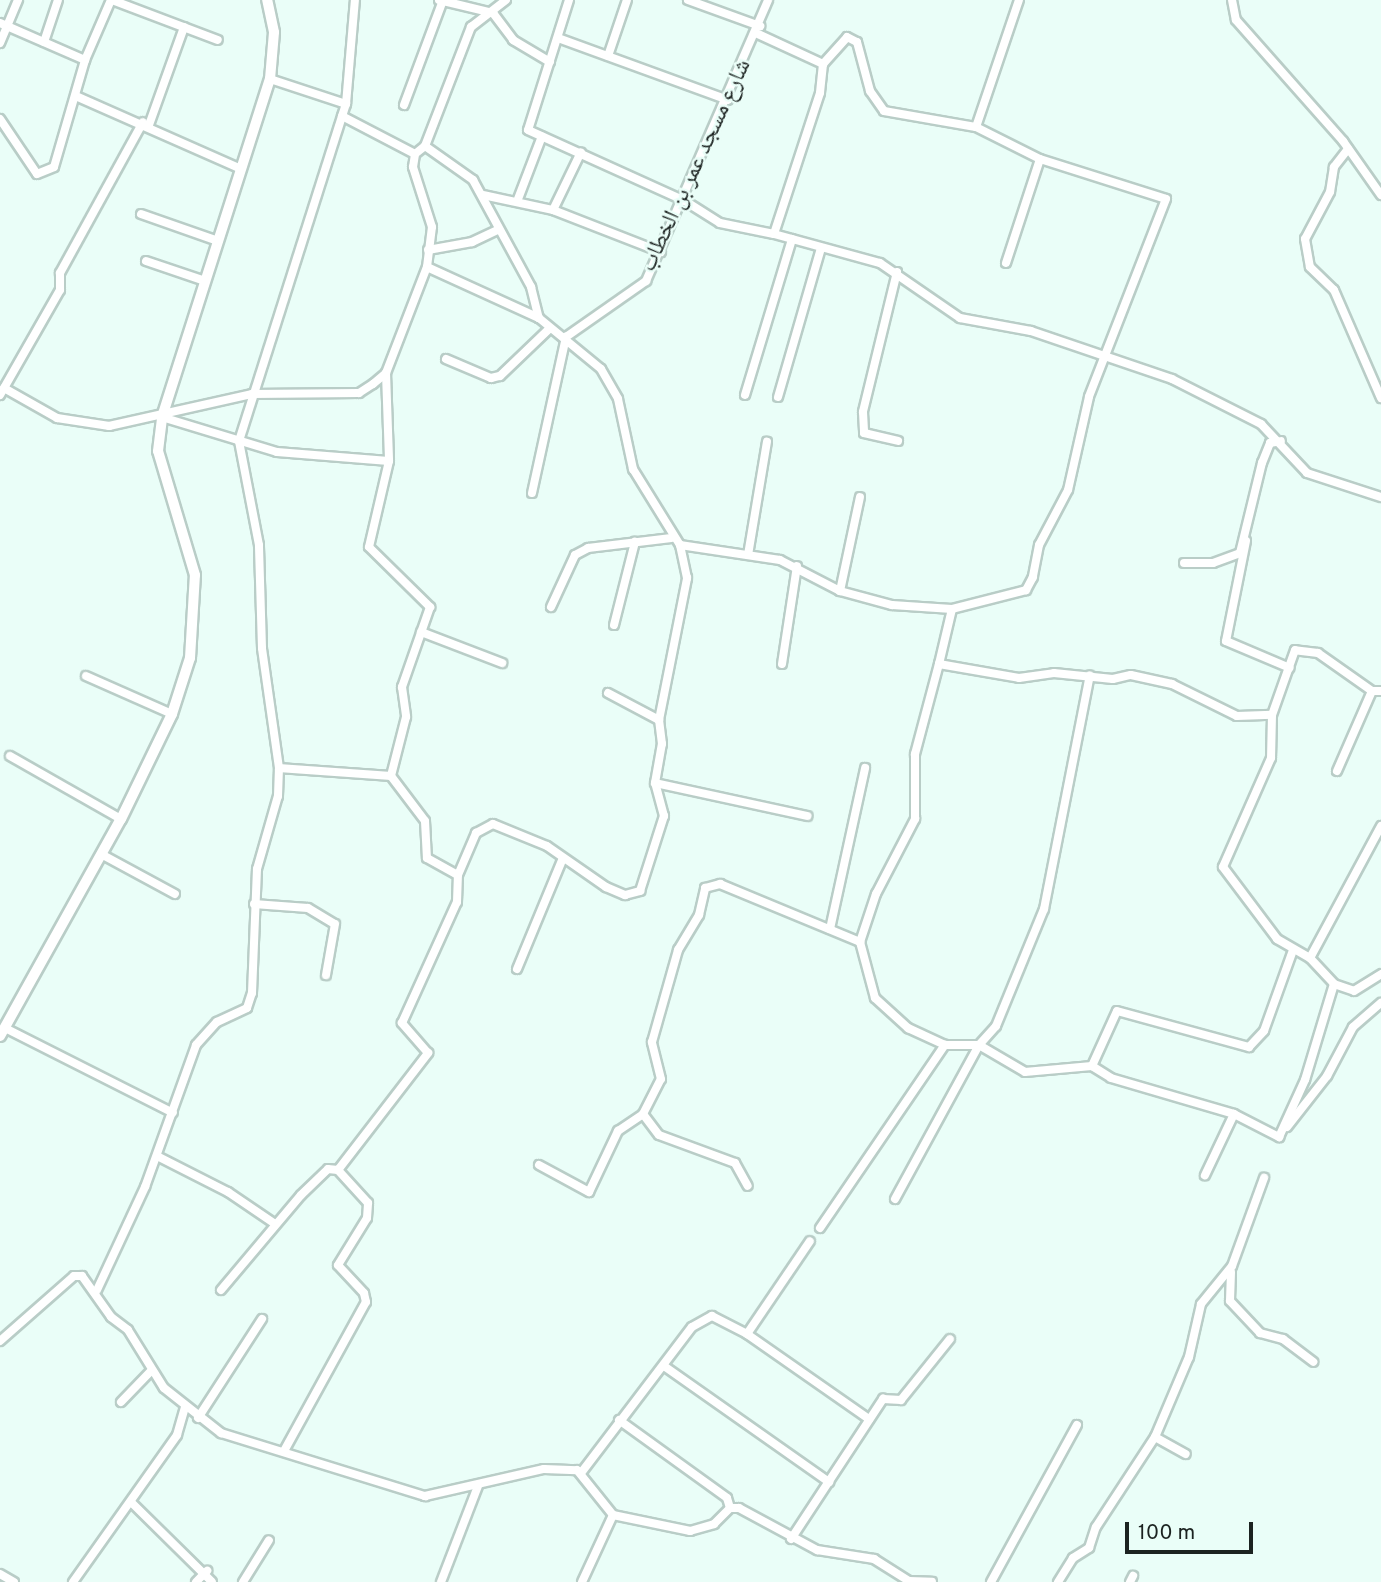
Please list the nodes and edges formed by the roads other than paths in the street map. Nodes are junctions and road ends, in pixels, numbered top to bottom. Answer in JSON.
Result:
{"nodes":[{"id":1,"x":18,"y":0,"type":"edge"},
{"id":2,"x":58,"y":0,"type":"edge"},
{"id":3,"x":112,"y":0,"type":"edge"},
{"id":4,"x":267,"y":0,"type":"edge"},
{"id":5,"x":355,"y":0,"type":"edge"},
{"id":6,"x":442,"y":0,"type":"edge"},
{"id":7,"x":506,"y":0,"type":"edge"},
{"id":8,"x":569,"y":0,"type":"edge"},
{"id":9,"x":627,"y":0,"type":"edge"},
{"id":10,"x":688,"y":0,"type":"edge"},
{"id":11,"x":768,"y":0,"type":"edge"},
{"id":12,"x":1019,"y":0,"type":"edge"},
{"id":13,"x":1232,"y":0,"type":"edge"},
{"id":14,"x":492,"y":13,"type":"junction"},
{"id":15,"x":4,"y":24,"type":"edge"},
{"id":16,"x":184,"y":27,"type":"junction"},
{"id":17,"x":759,"y":30,"type":"junction"},
{"id":18,"x":558,"y":38,"type":"junction"},
{"id":19,"x":218,"y":40,"type":"dead end"},
{"id":20,"x":44,"y":42,"type":"junction"},
{"id":21,"x":0,"y":43,"type":"edge"},
{"id":22,"x":608,"y":56,"type":"junction"},
{"id":23,"x":85,"y":60,"type":"junction"},
{"id":24,"x":550,"y":62,"type":"junction"},
{"id":25,"x":823,"y":64,"type":"junction"},
{"id":26,"x":270,"y":79,"type":"junction"},
{"id":27,"x":78,"y":97,"type":"junction"},
{"id":28,"x":728,"y":100,"type":"junction"},
{"id":29,"x":346,"y":104,"type":"junction"},
{"id":30,"x":404,"y":105,"type":"dead end"},
{"id":31,"x":342,"y":116,"type":"junction"},
{"id":32,"x":0,"y":119,"type":"edge"},
{"id":33,"x":146,"y":123,"type":"junction"},
{"id":34,"x":976,"y":127,"type":"junction"},
{"id":35,"x":542,"y":136,"type":"junction"},
{"id":36,"x":425,"y":146,"type":"junction"},
{"id":37,"x":1348,"y":149,"type":"junction"},
{"id":38,"x":581,"y":152,"type":"junction"},
{"id":39,"x":415,"y":154,"type":"junction"},
{"id":40,"x":1040,"y":159,"type":"junction"},
{"id":41,"x":241,"y":169,"type":"junction"},
{"id":42,"x":483,"y":195,"type":"junction"},
{"id":43,"x":1381,"y":195,"type":"edge"},
{"id":44,"x":518,"y":199,"type":"junction"},
{"id":45,"x":685,"y":201,"type":"junction"},
{"id":46,"x":553,"y":210,"type":"junction"},
{"id":47,"x":141,"y":214,"type":"dead end"},
{"id":48,"x":498,"y":230,"type":"junction"},
{"id":49,"x":774,"y":234,"type":"junction"},
{"id":50,"x":792,"y":239,"type":"junction"},
{"id":51,"x":218,"y":241,"type":"junction"},
{"id":52,"x":821,"y":248,"type":"junction"},
{"id":53,"x":428,"y":250,"type":"junction"},
{"id":54,"x":661,"y":252,"type":"junction"},
{"id":55,"x":146,"y":261,"type":"dead end"},
{"id":56,"x":1006,"y":263,"type":"dead end"},
{"id":57,"x":428,"y":267,"type":"junction"},
{"id":58,"x":897,"y":272,"type":"junction"},
{"id":59,"x":205,"y":281,"type":"junction"},
{"id":60,"x":539,"y":318,"type":"junction"},
{"id":61,"x":550,"y":328,"type":"junction"},
{"id":62,"x":566,"y":337,"type":"junction"},
{"id":63,"x":1108,"y":353,"type":"junction"},
{"id":64,"x":446,"y":359,"type":"dead end"},
{"id":65,"x":386,"y":373,"type":"junction"},
{"id":66,"x":2,"y":392,"type":"edge"},
{"id":67,"x":252,"y":394,"type":"junction"},
{"id":68,"x":745,"y":395,"type":"dead end"},
{"id":69,"x":778,"y":397,"type":"dead end"},
{"id":70,"x":1381,"y":398,"type":"edge"},
{"id":71,"x":162,"y":418,"type":"junction"},
{"id":72,"x":239,"y":441,"type":"junction"},
{"id":73,"x":898,"y":441,"type":"dead end"},
{"id":74,"x":1281,"y":441,"type":"junction"},
{"id":75,"x":767,"y":442,"type":"dead end"},
{"id":76,"x":389,"y":461,"type":"junction"},
{"id":77,"x":532,"y":494,"type":"dead end"},
{"id":78,"x":860,"y":497,"type":"dead end"},
{"id":79,"x":1381,"y":497,"type":"edge"},
{"id":80,"x":671,"y":538,"type":"junction"},
{"id":81,"x":1247,"y":540,"type":"junction"},
{"id":82,"x":635,"y":542,"type":"junction"},
{"id":83,"x":680,"y":545,"type":"junction"},
{"id":84,"x":748,"y":555,"type":"junction"},
{"id":85,"x":1184,"y":563,"type":"dead end"},
{"id":86,"x":797,"y":566,"type":"junction"},
{"id":87,"x":840,"y":591,"type":"junction"},
{"id":88,"x":551,"y":607,"type":"dead end"},
{"id":89,"x":952,"y":609,"type":"junction"},
{"id":90,"x":614,"y":625,"type":"dead end"},
{"id":91,"x":421,"y":632,"type":"junction"},
{"id":92,"x":502,"y":663,"type":"dead end"},
{"id":93,"x":782,"y":664,"type":"dead end"},
{"id":94,"x":939,"y":664,"type":"junction"},
{"id":95,"x":1290,"y":668,"type":"junction"},
{"id":96,"x":1090,"y":675,"type":"junction"},
{"id":97,"x":86,"y":676,"type":"dead end"},
{"id":98,"x":1377,"y":691,"type":"edge"},
{"id":99,"x":608,"y":693,"type":"dead end"},
{"id":100,"x":172,"y":714,"type":"junction"},
{"id":101,"x":1272,"y":715,"type":"junction"},
{"id":102,"x":659,"y":720,"type":"junction"},
{"id":103,"x":10,"y":756,"type":"dead end"},
{"id":104,"x":279,"y":768,"type":"junction"},
{"id":105,"x":865,"y":768,"type":"dead end"},
{"id":106,"x":1337,"y":771,"type":"dead end"},
{"id":107,"x":391,"y":776,"type":"junction"},
{"id":108,"x":655,"y":783,"type":"junction"},
{"id":109,"x":807,"y":816,"type":"dead end"},
{"id":110,"x":121,"y":819,"type":"junction"},
{"id":111,"x":1381,"y":826,"type":"edge"},
{"id":112,"x":101,"y":854,"type":"junction"},
{"id":113,"x":563,"y":858,"type":"junction"},
{"id":114,"x":457,"y":875,"type":"junction"},
{"id":115,"x":175,"y":894,"type":"dead end"},
{"id":116,"x":254,"y":904,"type":"junction"},
{"id":117,"x":830,"y":929,"type":"junction"},
{"id":118,"x":860,"y":942,"type":"junction"},
{"id":119,"x":1293,"y":950,"type":"junction"},
{"id":120,"x":1310,"y":958,"type":"junction"},
{"id":121,"x":517,"y":969,"type":"dead end"},
{"id":122,"x":1381,"y":974,"type":"edge"},
{"id":123,"x":326,"y":975,"type":"dead end"},
{"id":124,"x":1334,"y":984,"type":"junction"},
{"id":125,"x":1381,"y":1003,"type":"edge"},
{"id":126,"x":2,"y":1032,"type":"edge"},
{"id":127,"x":945,"y":1045,"type":"junction"},
{"id":128,"x":979,"y":1045,"type":"junction"},
{"id":129,"x":1092,"y":1066,"type":"junction"},
{"id":130,"x":173,"y":1113,"type":"junction"},
{"id":131,"x":643,"y":1114,"type":"junction"},
{"id":132,"x":1234,"y":1114,"type":"junction"},
{"id":133,"x":1279,"y":1137,"type":"junction"},
{"id":134,"x":157,"y":1156,"type":"junction"},
{"id":135,"x":539,"y":1166,"type":"dead end"},
{"id":136,"x":338,"y":1170,"type":"junction"},
{"id":137,"x":1205,"y":1175,"type":"dead end"},
{"id":138,"x":1264,"y":1178,"type":"dead end"},
{"id":139,"x":748,"y":1186,"type":"dead end"},
{"id":140,"x":895,"y":1199,"type":"dead end"},
{"id":141,"x":275,"y":1224,"type":"junction"},
{"id":142,"x":820,"y":1228,"type":"dead end"},
{"id":143,"x":810,"y":1241,"type":"dead end"},
{"id":144,"x":1233,"y":1266,"type":"junction"},
{"id":145,"x":97,"y":1290,"type":"junction"},
{"id":146,"x":221,"y":1290,"type":"dead end"},
{"id":147,"x":262,"y":1319,"type":"dead end"},
{"id":148,"x":747,"y":1334,"type":"junction"},
{"id":149,"x":950,"y":1339,"type":"dead end"},
{"id":150,"x":0,"y":1341,"type":"edge"},
{"id":151,"x":1313,"y":1362,"type":"dead end"},
{"id":152,"x":664,"y":1366,"type":"junction"},
{"id":153,"x":150,"y":1372,"type":"junction"},
{"id":154,"x":121,"y":1402,"type":"dead end"},
{"id":155,"x":185,"y":1407,"type":"junction"},
{"id":156,"x":198,"y":1418,"type":"junction"},
{"id":157,"x":869,"y":1419,"type":"junction"},
{"id":158,"x":620,"y":1420,"type":"junction"},
{"id":159,"x":1077,"y":1425,"type":"dead end"},
{"id":160,"x":1155,"y":1437,"type":"junction"},
{"id":161,"x":285,"y":1451,"type":"junction"},
{"id":162,"x":1186,"y":1454,"type":"dead end"},
{"id":163,"x":581,"y":1473,"type":"junction"},
{"id":164,"x":829,"y":1482,"type":"junction"},
{"id":165,"x":478,"y":1486,"type":"junction"},
{"id":166,"x":132,"y":1503,"type":"junction"},
{"id":167,"x":730,"y":1508,"type":"junction"},
{"id":168,"x":613,"y":1515,"type":"junction"},
{"id":169,"x":791,"y":1539,"type":"junction"},
{"id":170,"x":270,"y":1540,"type":"dead end"},
{"id":171,"x":207,"y":1571,"type":"junction"},
{"id":172,"x":0,"y":1574,"type":"edge"},
{"id":173,"x":14,"y":1582,"type":"edge"},
{"id":174,"x":73,"y":1582,"type":"edge"},
{"id":175,"x":196,"y":1582,"type":"edge"},
{"id":176,"x":212,"y":1582,"type":"edge"},
{"id":177,"x":243,"y":1582,"type":"edge"},
{"id":178,"x":441,"y":1582,"type":"edge"},
{"id":179,"x":582,"y":1582,"type":"edge"},
{"id":180,"x":932,"y":1582,"type":"edge"},
{"id":181,"x":991,"y":1582,"type":"edge"},
{"id":182,"x":1058,"y":1582,"type":"edge"}],
"edges":[{"from":1,"to":15,"type":"street"},
{"from":2,"to":20,"type":"street"},
{"from":3,"to":16,"type":"street"},
{"from":3,"to":23,"type":"street"},
{"from":4,"to":26,"type":"street"},
{"from":5,"to":29,"type":"street"},
{"from":6,"to":14,"type":"street"},
{"from":6,"to":30,"type":"street"},
{"from":7,"to":14,"type":"street"},
{"from":8,"to":18,"type":"street"},
{"from":9,"to":22,"type":"street"},
{"from":10,"to":17,"type":"street"},
{"from":11,"to":17,"type":"street","name":"شارع مسجد عمر بن الخطاب"},
{"from":12,"to":34,"type":"street"},
{"from":13,"to":37,"type":"street"},
{"from":14,"to":24,"type":"street"},
{"from":14,"to":36,"type":"street"},
{"from":15,"to":20,"type":"street"},
{"from":15,"to":21,"type":"street"},
{"from":16,"to":19,"type":"street"},
{"from":16,"to":33,"type":"street"},
{"from":17,"to":25,"type":"street"},
{"from":17,"to":28,"type":"street","name":"شارع مسجد عمر بن الخطاب"},
{"from":18,"to":22,"type":"street"},
{"from":18,"to":24,"type":"street"},
{"from":20,"to":23,"type":"street"},
{"from":22,"to":28,"type":"street"},
{"from":23,"to":27,"type":"street"},
{"from":24,"to":35,"type":"street"},
{"from":25,"to":34,"type":"street"},
{"from":25,"to":49,"type":"street"},
{"from":26,"to":29,"type":"street"},
{"from":26,"to":41,"type":"street"},
{"from":27,"to":32,"type":"street"},
{"from":27,"to":33,"type":"street"},
{"from":28,"to":45,"type":"street","name":"شارع مسجد عمر بن الخطاب"},
{"from":29,"to":31,"type":"street"},
{"from":31,"to":39,"type":"street"},
{"from":31,"to":67,"type":"street"},
{"from":33,"to":41,"type":"street"},
{"from":33,"to":66,"type":"street"},
{"from":34,"to":40,"type":"street"},
{"from":35,"to":38,"type":"street"},
{"from":35,"to":44,"type":"street"},
{"from":36,"to":39,"type":"street"},
{"from":36,"to":42,"type":"street"},
{"from":37,"to":43,"type":"street"},
{"from":37,"to":70,"type":"street"},
{"from":38,"to":45,"type":"street"},
{"from":38,"to":46,"type":"street"},
{"from":39,"to":53,"type":"street"},
{"from":40,"to":56,"type":"street"},
{"from":40,"to":63,"type":"street"},
{"from":41,"to":51,"type":"street"},
{"from":42,"to":44,"type":"street"},
{"from":42,"to":48,"type":"street"},
{"from":44,"to":46,"type":"street"},
{"from":45,"to":49,"type":"street"},
{"from":45,"to":54,"type":"street","name":"شارع مسجد عمر بن الخطاب"},
{"from":46,"to":54,"type":"street"},
{"from":47,"to":51,"type":"street"},
{"from":48,"to":53,"type":"street"},
{"from":48,"to":60,"type":"street"},
{"from":49,"to":50,"type":"street"},
{"from":50,"to":52,"type":"street"},
{"from":50,"to":68,"type":"street"},
{"from":51,"to":59,"type":"street"},
{"from":52,"to":58,"type":"street"},
{"from":52,"to":69,"type":"street"},
{"from":53,"to":57,"type":"street"},
{"from":54,"to":62,"type":"street","name":"شارع مسجد عمر بن الخطاب"},
{"from":55,"to":59,"type":"street"},
{"from":57,"to":60,"type":"street"},
{"from":57,"to":65,"type":"street"},
{"from":58,"to":63,"type":"street"},
{"from":58,"to":73,"type":"street"},
{"from":59,"to":71,"type":"street"},
{"from":60,"to":61,"type":"street"},
{"from":61,"to":62,"type":"street"},
{"from":61,"to":64,"type":"street"},
{"from":62,"to":77,"type":"street"},
{"from":62,"to":80,"type":"street"},
{"from":63,"to":74,"type":"street"},
{"from":63,"to":89,"type":"street"},
{"from":65,"to":67,"type":"street"},
{"from":65,"to":76,"type":"street"},
{"from":66,"to":71,"type":"street"},
{"from":67,"to":71,"type":"street"},
{"from":67,"to":72,"type":"street"},
{"from":71,"to":72,"type":"street"},
{"from":71,"to":100,"type":"street"},
{"from":72,"to":76,"type":"street"},
{"from":72,"to":104,"type":"street"},
{"from":74,"to":79,"type":"street"},
{"from":74,"to":81,"type":"street"},
{"from":75,"to":84,"type":"street"},
{"from":76,"to":91,"type":"street"},
{"from":78,"to":87,"type":"street"},
{"from":80,"to":82,"type":"street"},
{"from":80,"to":83,"type":"street"},
{"from":81,"to":85,"type":"street"},
{"from":81,"to":95,"type":"street"},
{"from":82,"to":88,"type":"street"},
{"from":82,"to":90,"type":"street"},
{"from":83,"to":84,"type":"street"},
{"from":83,"to":102,"type":"street"},
{"from":84,"to":86,"type":"street"},
{"from":86,"to":87,"type":"street"},
{"from":86,"to":93,"type":"street"},
{"from":87,"to":89,"type":"street"},
{"from":89,"to":94,"type":"street"},
{"from":91,"to":92,"type":"street"},
{"from":91,"to":107,"type":"street"},
{"from":94,"to":96,"type":"street"},
{"from":94,"to":118,"type":"street"},
{"from":95,"to":98,"type":"street"},
{"from":95,"to":101,"type":"street"},
{"from":96,"to":101,"type":"street"},
{"from":96,"to":128,"type":"street"},
{"from":97,"to":100,"type":"street"},
{"from":98,"to":106,"type":"street"},
{"from":99,"to":102,"type":"street"},
{"from":100,"to":110,"type":"street"},
{"from":101,"to":119,"type":"street"},
{"from":102,"to":108,"type":"street"},
{"from":103,"to":110,"type":"street"},
{"from":104,"to":107,"type":"street"},
{"from":104,"to":116,"type":"street"},
{"from":105,"to":117,"type":"street"},
{"from":107,"to":114,"type":"street"},
{"from":108,"to":109,"type":"street"},
{"from":108,"to":113,"type":"street"},
{"from":110,"to":112,"type":"street"},
{"from":111,"to":120,"type":"street"},
{"from":112,"to":115,"type":"street"},
{"from":112,"to":126,"type":"street"},
{"from":113,"to":114,"type":"street"},
{"from":113,"to":121,"type":"street"},
{"from":114,"to":136,"type":"street"},
{"from":116,"to":123,"type":"street"},
{"from":116,"to":130,"type":"street"},
{"from":117,"to":118,"type":"street"},
{"from":117,"to":131,"type":"street"},
{"from":118,"to":127,"type":"street"},
{"from":119,"to":120,"type":"street"},
{"from":119,"to":129,"type":"street"},
{"from":120,"to":124,"type":"street"},
{"from":122,"to":124,"type":"street"},
{"from":124,"to":133,"type":"street"},
{"from":125,"to":133,"type":"street"},
{"from":126,"to":130,"type":"street"},
{"from":127,"to":128,"type":"street"},
{"from":127,"to":142,"type":"street"},
{"from":128,"to":129,"type":"street"},
{"from":128,"to":140,"type":"street"},
{"from":129,"to":132,"type":"street"},
{"from":130,"to":134,"type":"street"},
{"from":131,"to":135,"type":"street"},
{"from":131,"to":139,"type":"street"},
{"from":132,"to":133,"type":"street"},
{"from":132,"to":137,"type":"street"},
{"from":134,"to":141,"type":"street"},
{"from":134,"to":145,"type":"street"},
{"from":136,"to":141,"type":"street"},
{"from":136,"to":161,"type":"street"},
{"from":138,"to":144,"type":"street"},
{"from":141,"to":146,"type":"street"},
{"from":143,"to":148,"type":"street"},
{"from":144,"to":151,"type":"street"},
{"from":144,"to":160,"type":"street"},
{"from":145,"to":150,"type":"street"},
{"from":145,"to":153,"type":"street"},
{"from":147,"to":156,"type":"street"},
{"from":148,"to":152,"type":"street"},
{"from":148,"to":157,"type":"street"},
{"from":149,"to":157,"type":"street"},
{"from":152,"to":158,"type":"street"},
{"from":152,"to":164,"type":"street"},
{"from":153,"to":154,"type":"street"},
{"from":153,"to":155,"type":"street"},
{"from":155,"to":156,"type":"street"},
{"from":155,"to":166,"type":"street"},
{"from":156,"to":161,"type":"street"},
{"from":157,"to":164,"type":"street"},
{"from":158,"to":163,"type":"street"},
{"from":158,"to":167,"type":"street"},
{"from":159,"to":181,"type":"street"},
{"from":160,"to":162,"type":"street"},
{"from":160,"to":182,"type":"street"},
{"from":161,"to":165,"type":"street"},
{"from":163,"to":165,"type":"street"},
{"from":163,"to":168,"type":"street"},
{"from":164,"to":169,"type":"street"},
{"from":165,"to":178,"type":"street"},
{"from":166,"to":171,"type":"street"},
{"from":166,"to":174,"type":"street"},
{"from":167,"to":168,"type":"street"},
{"from":167,"to":169,"type":"street"},
{"from":168,"to":179,"type":"street"},
{"from":169,"to":180,"type":"street"},
{"from":170,"to":177,"type":"street"},
{"from":171,"to":175,"type":"street"},
{"from":171,"to":176,"type":"street"},
{"from":172,"to":173,"type":"street"}]}
